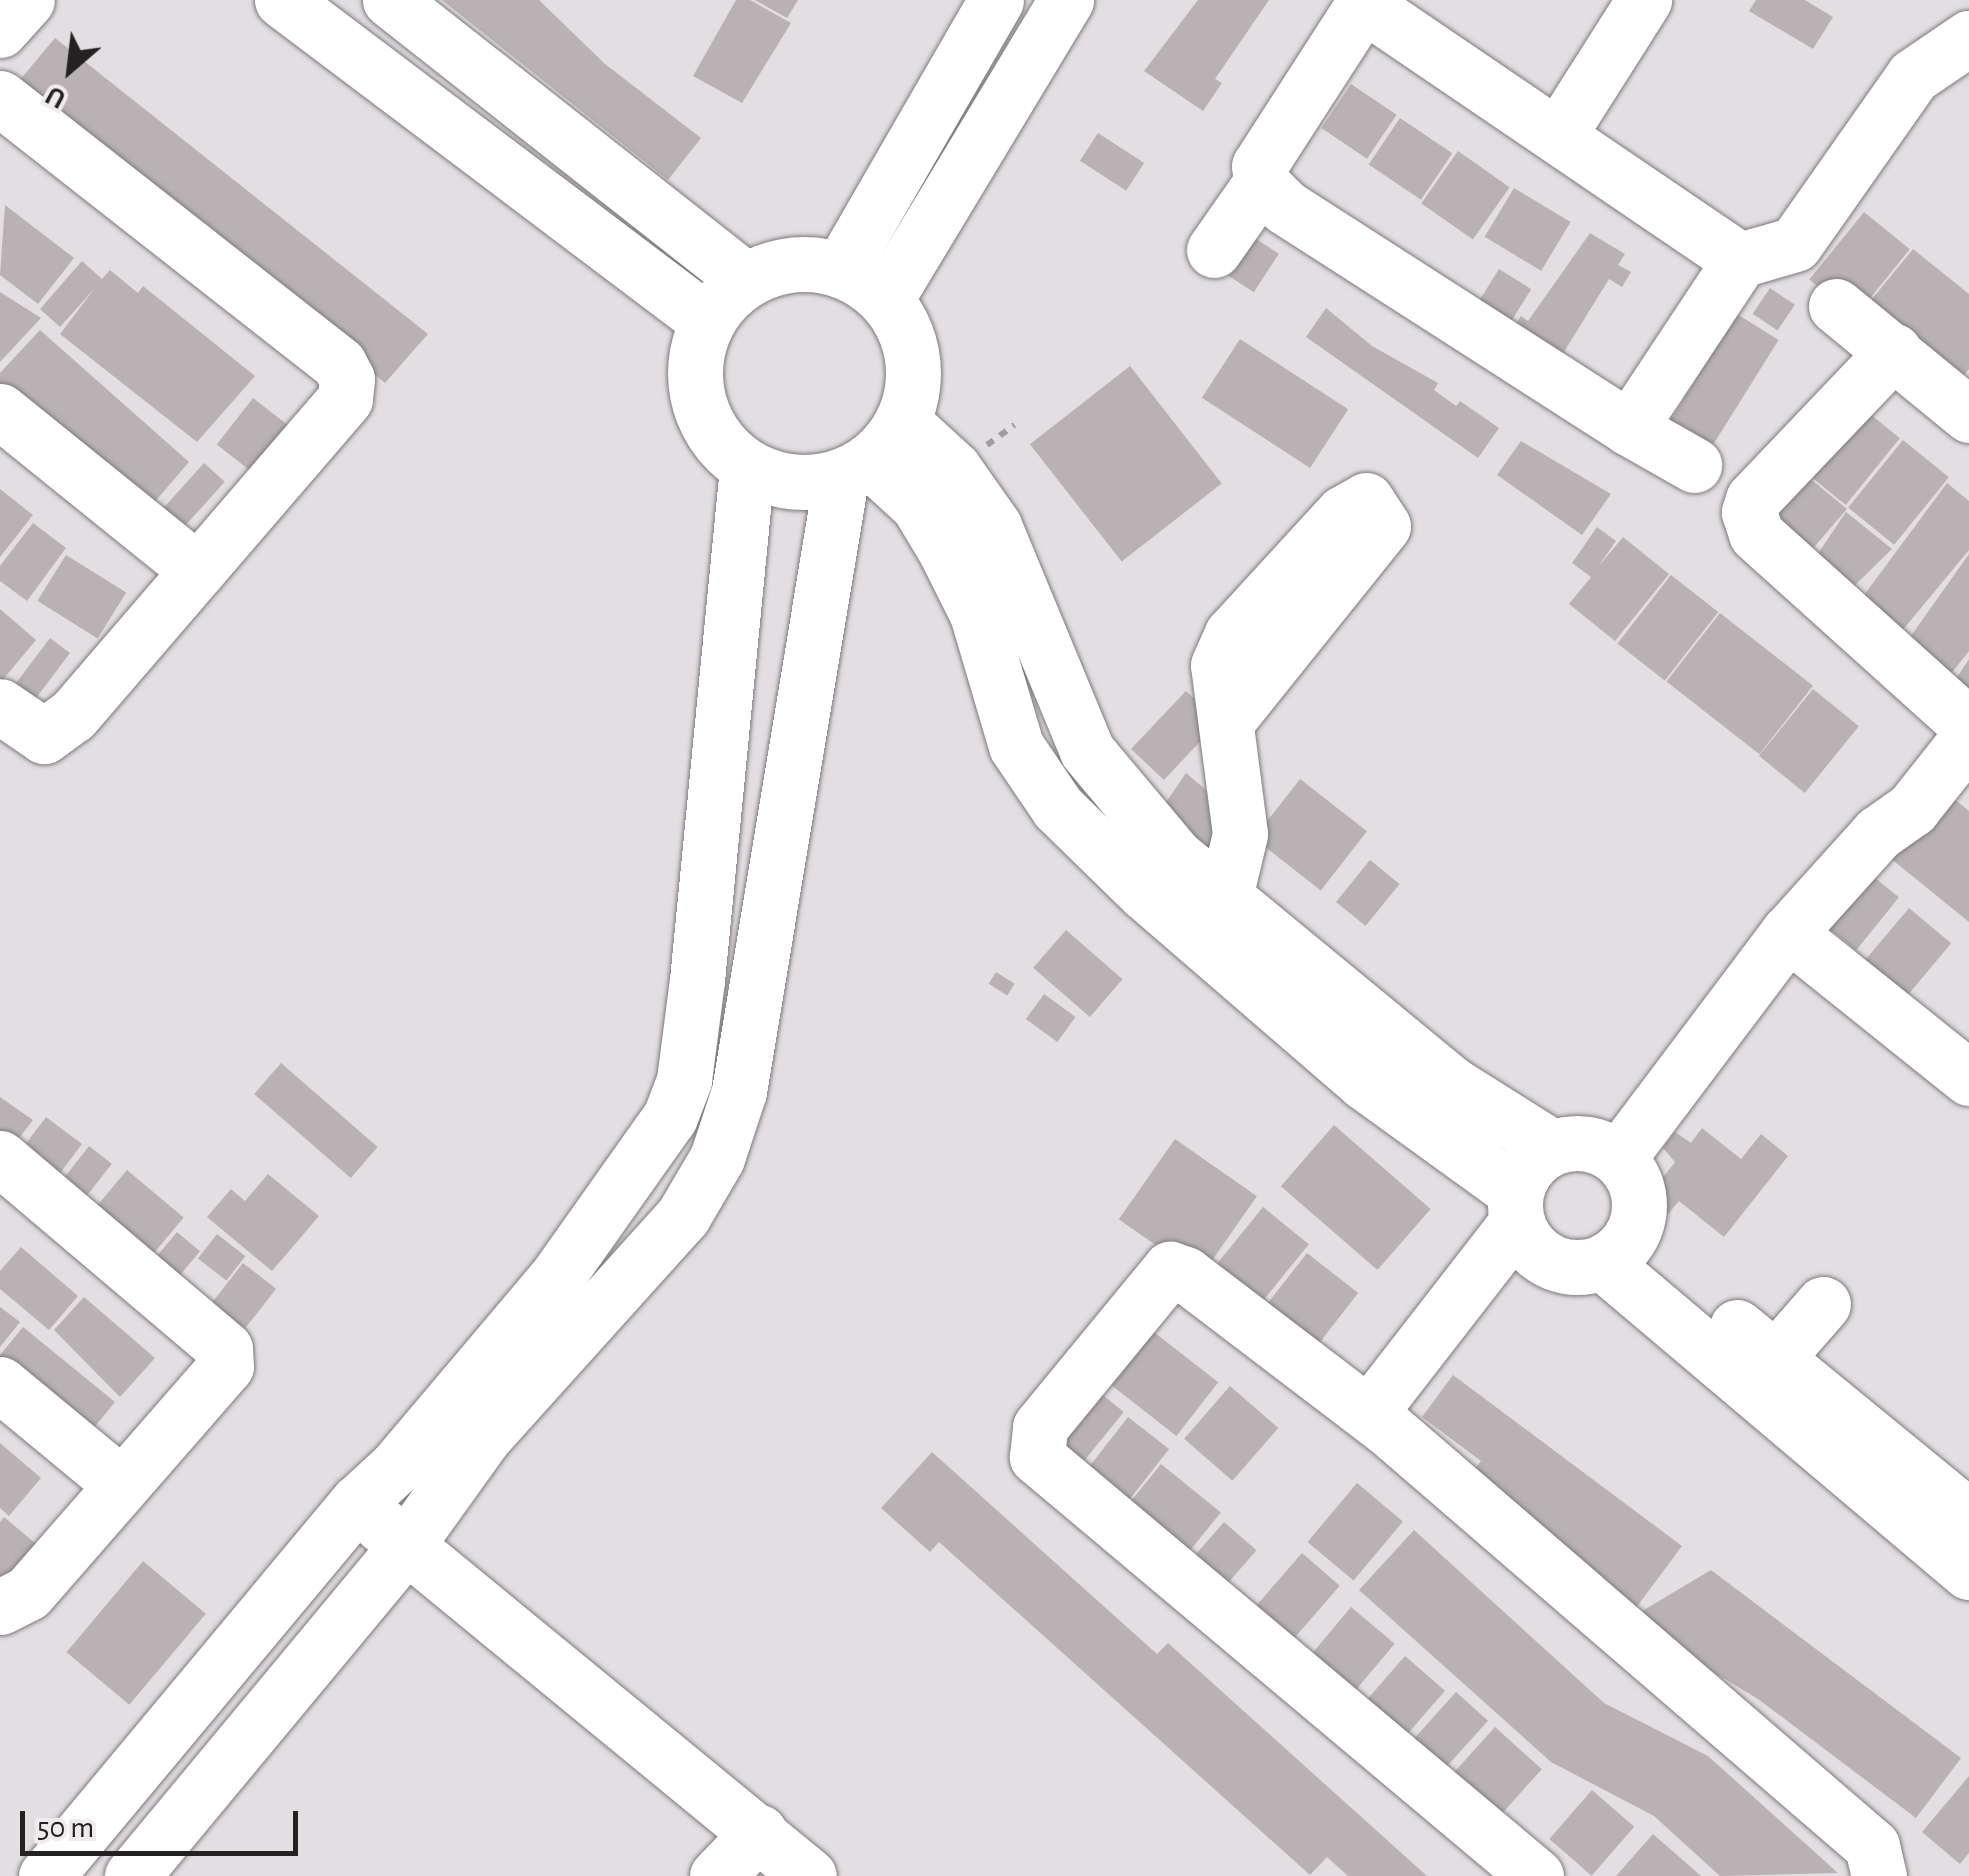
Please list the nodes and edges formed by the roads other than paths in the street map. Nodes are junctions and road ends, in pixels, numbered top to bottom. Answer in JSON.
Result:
{"nodes":[{"id":1,"x":27,"y":0,"type":"edge"},
{"id":2,"x":282,"y":0,"type":"edge"},
{"id":3,"x":390,"y":0,"type":"edge"},
{"id":4,"x":996,"y":0,"type":"edge"},
{"id":5,"x":1066,"y":0,"type":"edge"},
{"id":6,"x":1644,"y":0,"type":"edge"},
{"id":7,"x":1364,"y":2,"type":"edge"},
{"id":8,"x":0,"y":30,"type":"edge"},
{"id":9,"x":1969,"y":38,"type":"edge"},
{"id":10,"x":0,"y":98,"type":"edge"},
{"id":11,"x":1560,"y":134,"type":"junction"},
{"id":12,"x":1261,"y":183,"type":"junction"},
{"id":13,"x":652,"y":206,"type":"junction"},
{"id":14,"x":1214,"y":250,"type":"dead end"},
{"id":15,"x":615,"y":252,"type":"junction"},
{"id":16,"x":1740,"y":260,"type":"junction"},
{"id":17,"x":842,"y":267,"type":"junction"},
{"id":18,"x":744,"y":279,"type":"junction"},
{"id":19,"x":887,"y":297,"type":"junction"},
{"id":20,"x":1836,"y":306,"type":"dead end"},
{"id":21,"x":706,"y":320,"type":"junction"},
{"id":22,"x":1894,"y":351,"type":"junction"},
{"id":23,"x":0,"y":410,"type":"edge"},
{"id":24,"x":1969,"y":415,"type":"edge"},
{"id":25,"x":1628,"y":428,"type":"junction"},
{"id":26,"x":872,"y":454,"type":"junction"},
{"id":27,"x":1694,"y":465,"type":"dead end"},
{"id":28,"x":747,"y":466,"type":"junction"},
{"id":29,"x":197,"y":570,"type":"junction"},
{"id":30,"x":1314,"y":577,"type":"dead end"},
{"id":31,"x":0,"y":706,"type":"edge"},
{"id":32,"x":1074,"y":721,"type":"junction"},
{"id":33,"x":1966,"y":727,"type":"edge"},
{"id":34,"x":1016,"y":746,"type":"junction"},
{"id":35,"x":1225,"y":897,"type":"junction"},
{"id":36,"x":1788,"y":933,"type":"junction"},
{"id":37,"x":1313,"y":1002,"type":"junction"},
{"id":38,"x":1397,"y":1040,"type":"junction"},
{"id":39,"x":1969,"y":1078,"type":"edge"},
{"id":40,"x":1364,"y":1082,"type":"junction"},
{"id":41,"x":1550,"y":1146,"type":"junction"},
{"id":42,"x":1618,"y":1156,"type":"junction"},
{"id":43,"x":0,"y":1158,"type":"edge"},
{"id":44,"x":1521,"y":1223,"type":"junction"},
{"id":45,"x":1616,"y":1251,"type":"junction"},
{"id":46,"x":558,"y":1274,"type":"junction"},
{"id":47,"x":1823,"y":1304,"type":"dead end"},
{"id":48,"x":596,"y":1312,"type":"junction"},
{"id":49,"x":1775,"y":1359,"type":"junction"},
{"id":50,"x":0,"y":1384,"type":"edge"},
{"id":51,"x":1383,"y":1425,"type":"junction"},
{"id":52,"x":122,"y":1485,"type":"junction"},
{"id":53,"x":358,"y":1502,"type":"junction"},
{"id":54,"x":1969,"y":1517,"type":"edge"},
{"id":55,"x":404,"y":1547,"type":"junction"},
{"id":56,"x":1969,"y":1572,"type":"edge"},
{"id":57,"x":0,"y":1607,"type":"edge"},
{"id":58,"x":759,"y":1832,"type":"junction"},
{"id":59,"x":46,"y":1876,"type":"edge"},
{"id":60,"x":132,"y":1876,"type":"edge"},
{"id":61,"x":717,"y":1876,"type":"edge"},
{"id":62,"x":810,"y":1876,"type":"edge"},
{"id":63,"x":1536,"y":1876,"type":"edge"},
{"id":64,"x":1880,"y":1876,"type":"edge"}],
"edges":[{"from":1,"to":8,"type":"street"},
{"from":2,"to":15,"type":"street"},
{"from":3,"to":13,"type":"street"},
{"from":4,"to":17,"type":"street"},
{"from":5,"to":19,"type":"street"},
{"from":6,"to":11,"type":"street"},
{"from":7,"to":11,"type":"street"},
{"from":7,"to":12,"type":"street"},
{"from":9,"to":16,"type":"street"},
{"from":10,"to":29,"type":"street"},
{"from":11,"to":16,"type":"street"},
{"from":12,"to":14,"type":"street"},
{"from":12,"to":25,"type":"street"},
{"from":13,"to":15,"type":"street"},
{"from":13,"to":18,"type":"street"},
{"from":15,"to":21,"type":"street"},
{"from":16,"to":25,"type":"street"},
{"from":17,"to":18,"type":"street"},
{"from":17,"to":19,"type":"street"},
{"from":18,"to":21,"type":"street"},
{"from":19,"to":26,"type":"street"},
{"from":20,"to":22,"type":"street"},
{"from":21,"to":28,"type":"street"},
{"from":22,"to":24,"type":"street"},
{"from":22,"to":33,"type":"street"},
{"from":23,"to":29,"type":"street"},
{"from":25,"to":27,"type":"street"},
{"from":26,"to":28,"type":"street"},
{"from":26,"to":32,"type":"street"},
{"from":26,"to":34,"type":"street"},
{"from":26,"to":48,"type":"street"},
{"from":28,"to":46,"type":"street"},
{"from":29,"to":31,"type":"street"},
{"from":30,"to":35,"type":"street"},
{"from":32,"to":34,"type":"street"},
{"from":32,"to":35,"type":"street"},
{"from":33,"to":36,"type":"street"},
{"from":34,"to":37,"type":"street"},
{"from":35,"to":37,"type":"street"},
{"from":36,"to":39,"type":"street"},
{"from":36,"to":42,"type":"street"},
{"from":37,"to":38,"type":"street"},
{"from":37,"to":40,"type":"street"},
{"from":38,"to":40,"type":"street"},
{"from":38,"to":41,"type":"street"},
{"from":40,"to":44,"type":"street"},
{"from":41,"to":42,"type":"street"},
{"from":41,"to":44,"type":"street"},
{"from":42,"to":45,"type":"street"},
{"from":43,"to":52,"type":"street"},
{"from":44,"to":45,"type":"street"},
{"from":44,"to":51,"type":"street"},
{"from":45,"to":49,"type":"street"},
{"from":45,"to":56,"type":"street"},
{"from":46,"to":48,"type":"street"},
{"from":46,"to":53,"type":"street"},
{"from":47,"to":49,"type":"street"},
{"from":48,"to":55,"type":"street"},
{"from":49,"to":54,"type":"street"},
{"from":50,"to":52,"type":"street"},
{"from":51,"to":63,"type":"street"},
{"from":51,"to":64,"type":"street"},
{"from":52,"to":57,"type":"street"},
{"from":53,"to":55,"type":"street"},
{"from":53,"to":59,"type":"street"},
{"from":55,"to":58,"type":"street"},
{"from":55,"to":60,"type":"street"},
{"from":58,"to":61,"type":"street"},
{"from":58,"to":62,"type":"street"}]}
